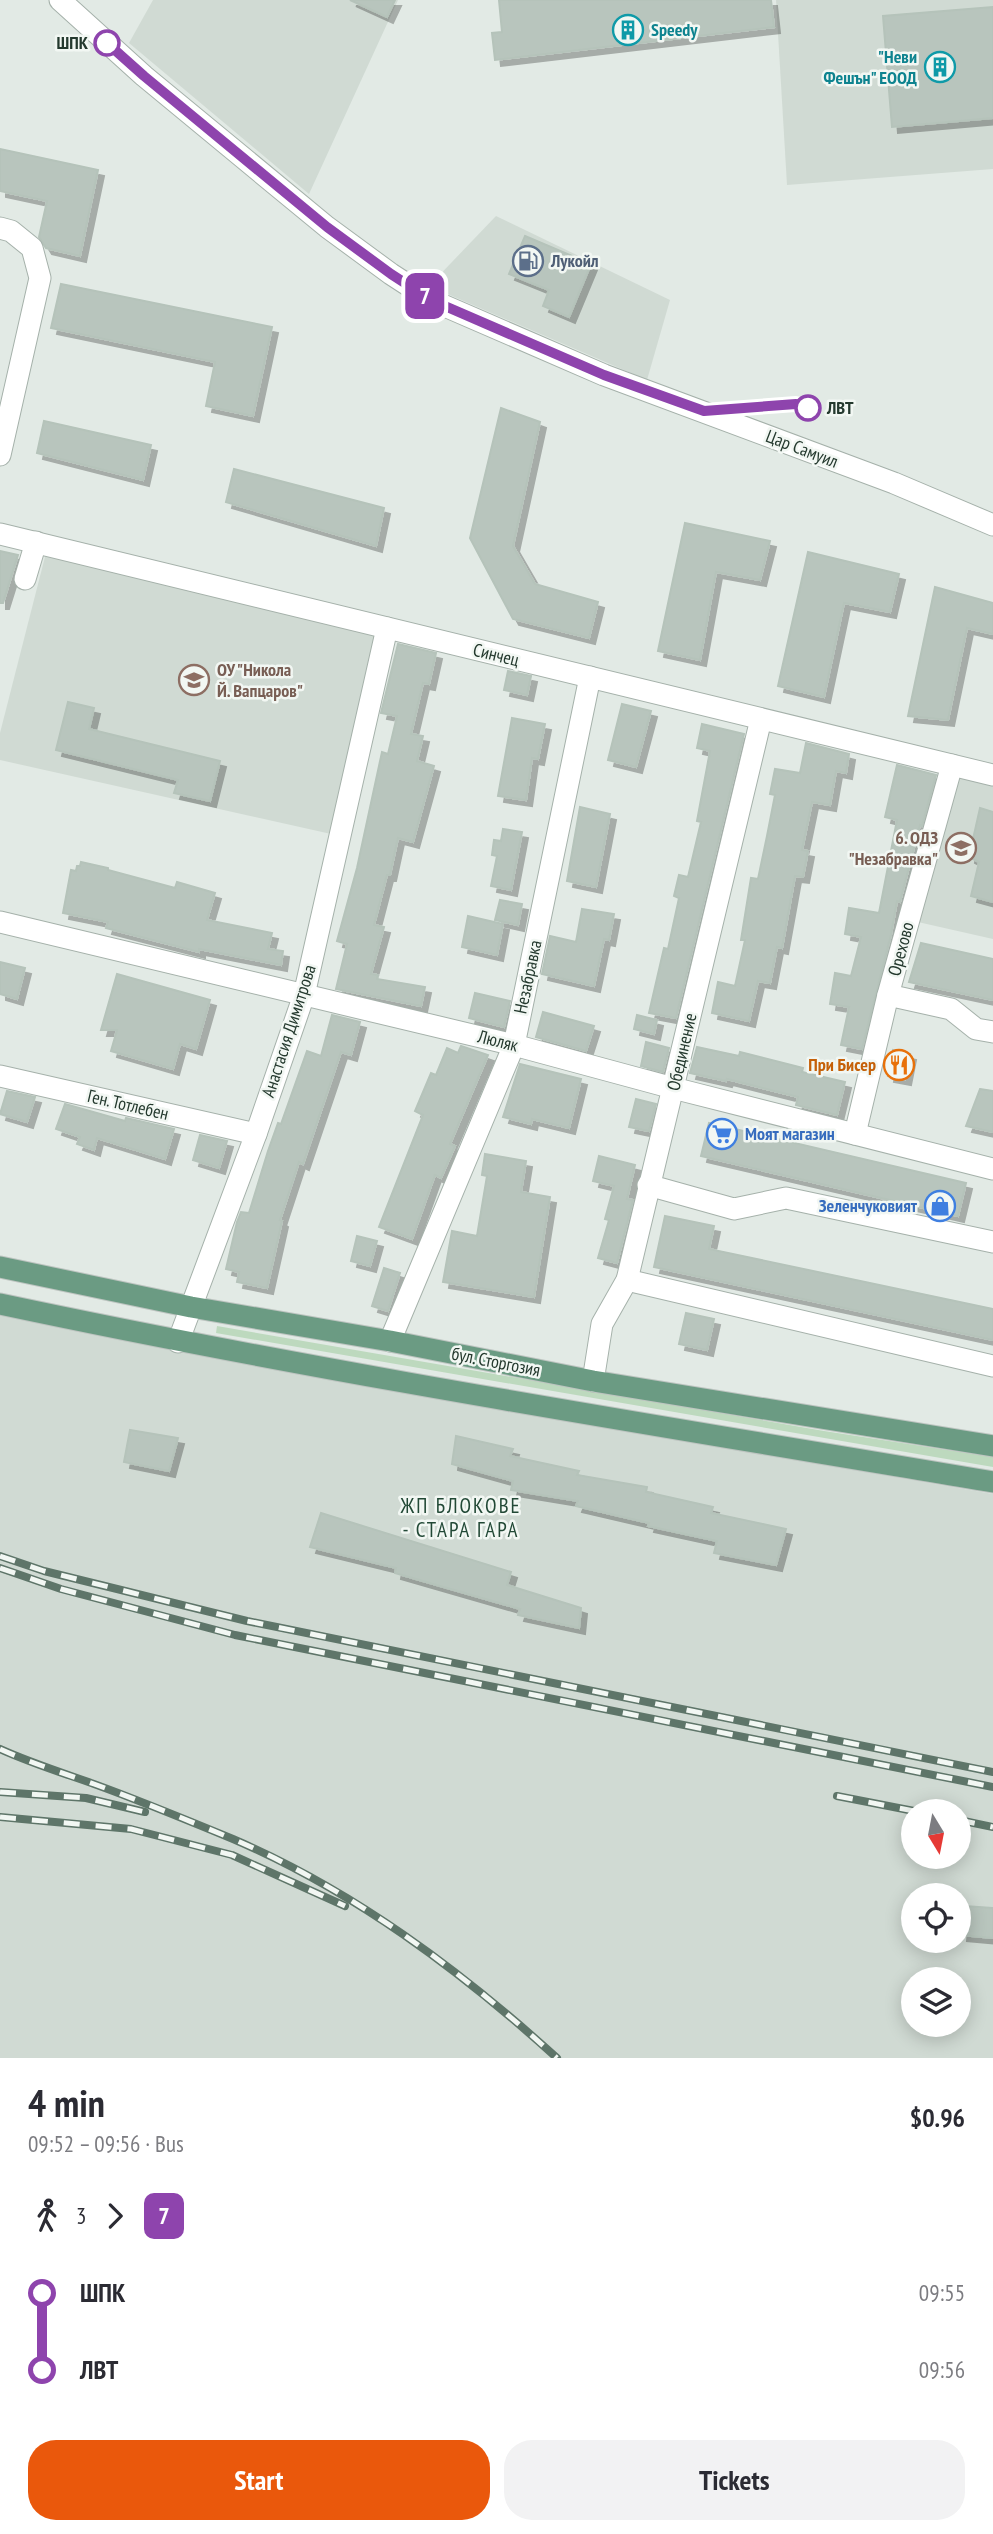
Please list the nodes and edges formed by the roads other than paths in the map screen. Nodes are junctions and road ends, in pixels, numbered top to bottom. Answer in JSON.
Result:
{"nodes":[{"id":1,"x":61,"y":0,"type":"edge"},
{"id":2,"x":0,"y":228,"type":"edge"},
{"id":3,"x":6,"y":401,"type":"edge"},
{"id":4,"x":0,"y":455,"type":"edge"},
{"id":5,"x":993,"y":525,"type":"edge"},
{"id":6,"x":0,"y":534,"type":"edge"},
{"id":7,"x":36,"y":542,"type":"junction"},
{"id":8,"x":25,"y":579,"type":"dead end"},
{"id":9,"x":387,"y":628,"type":"junction"},
{"id":10,"x":590,"y":677,"type":"junction"},
{"id":11,"x":761,"y":719,"type":"junction"},
{"id":12,"x":952,"y":765,"type":"junction"},
{"id":13,"x":993,"y":775,"type":"edge"},
{"id":14,"x":0,"y":922,"type":"edge"},
{"id":15,"x":304,"y":995,"type":"junction"},
{"id":16,"x":888,"y":995,"type":"junction"},
{"id":17,"x":993,"y":1032,"type":"edge"},
{"id":18,"x":514,"y":1045,"type":"junction"},
{"id":19,"x":0,"y":1076,"type":"edge"},
{"id":20,"x":673,"y":1088,"type":"junction"},
{"id":21,"x":256,"y":1134,"type":"junction"},
{"id":22,"x":855,"y":1134,"type":"junction"},
{"id":23,"x":993,"y":1170,"type":"edge"},
{"id":24,"x":648,"y":1185,"type":"junction"},
{"id":25,"x":993,"y":1242,"type":"edge"},
{"id":26,"x":0,"y":1267,"type":"edge"},
{"id":27,"x":627,"y":1280,"type":"junction"},
{"id":28,"x":0,"y":1304,"type":"edge"},
{"id":29,"x":191,"y":1307,"type":"junction"},
{"id":30,"x":390,"y":1341,"type":"junction"},
{"id":31,"x":178,"y":1342,"type":"junction"},
{"id":32,"x":993,"y":1366,"type":"edge"},
{"id":33,"x":593,"y":1381,"type":"junction"},
{"id":34,"x":993,"y":1446,"type":"edge"},
{"id":35,"x":993,"y":1482,"type":"edge"}],
"edges":[{"from":1,"to":5,"type":"street","name":"Цар Самуил"},
{"from":2,"to":3,"type":"street"},
{"from":3,"to":4,"type":"street"},
{"from":6,"to":7,"type":"street","name":"Синчец"},
{"from":7,"to":8,"type":"street"},
{"from":7,"to":9,"type":"street","name":"Синчец"},
{"from":9,"to":10,"type":"street","name":"Синчец"},
{"from":9,"to":15,"type":"street","name":"Анастасия Димитрова"},
{"from":10,"to":11,"type":"street","name":"Синчец"},
{"from":10,"to":18,"type":"street","name":"Незабравка"},
{"from":11,"to":12,"type":"street","name":"Синчец"},
{"from":11,"to":20,"type":"street","name":"Обединение"},
{"from":12,"to":13,"type":"street","name":"Синчец"},
{"from":12,"to":16,"type":"street","name":"Орехово"},
{"from":14,"to":15,"type":"street","name":"Люляк"},
{"from":15,"to":18,"type":"street","name":"Люляк"},
{"from":15,"to":21,"type":"street","name":"Анастасия Димитрова"},
{"from":16,"to":17,"type":"street"},
{"from":16,"to":22,"type":"street","name":"Орехово"},
{"from":18,"to":20,"type":"street","name":"Люляк"},
{"from":18,"to":30,"type":"street","name":"Незабравка"},
{"from":19,"to":21,"type":"street","name":"Ген. Тотлебен"},
{"from":20,"to":22,"type":"street","name":"Люляк"},
{"from":20,"to":24,"type":"street","name":"Обединение"},
{"from":21,"to":29,"type":"street","name":"Анастасия Димитрова"},
{"from":22,"to":23,"type":"street","name":"Люляк"},
{"from":24,"to":25,"type":"street"},
{"from":24,"to":27,"type":"street","name":"Обединение"},
{"from":26,"to":29,"type":"main road","name":"бул. Сторгозия"},
{"from":27,"to":32,"type":"street"},
{"from":27,"to":33,"type":"street","name":"Обединение"},
{"from":28,"to":31,"type":"main road","name":"бул. Сторгозия"},
{"from":29,"to":30,"type":"main road","name":"бул. Сторгозия"},
{"from":29,"to":31,"type":"street","name":"Анастасия Димитрова"},
{"from":30,"to":33,"type":"main road","name":"бул. Сторгозия"},
{"from":31,"to":35,"type":"main road","name":"бул. Сторгозия"},
{"from":33,"to":34,"type":"main road","name":"бул. Сторгозия"}]}
